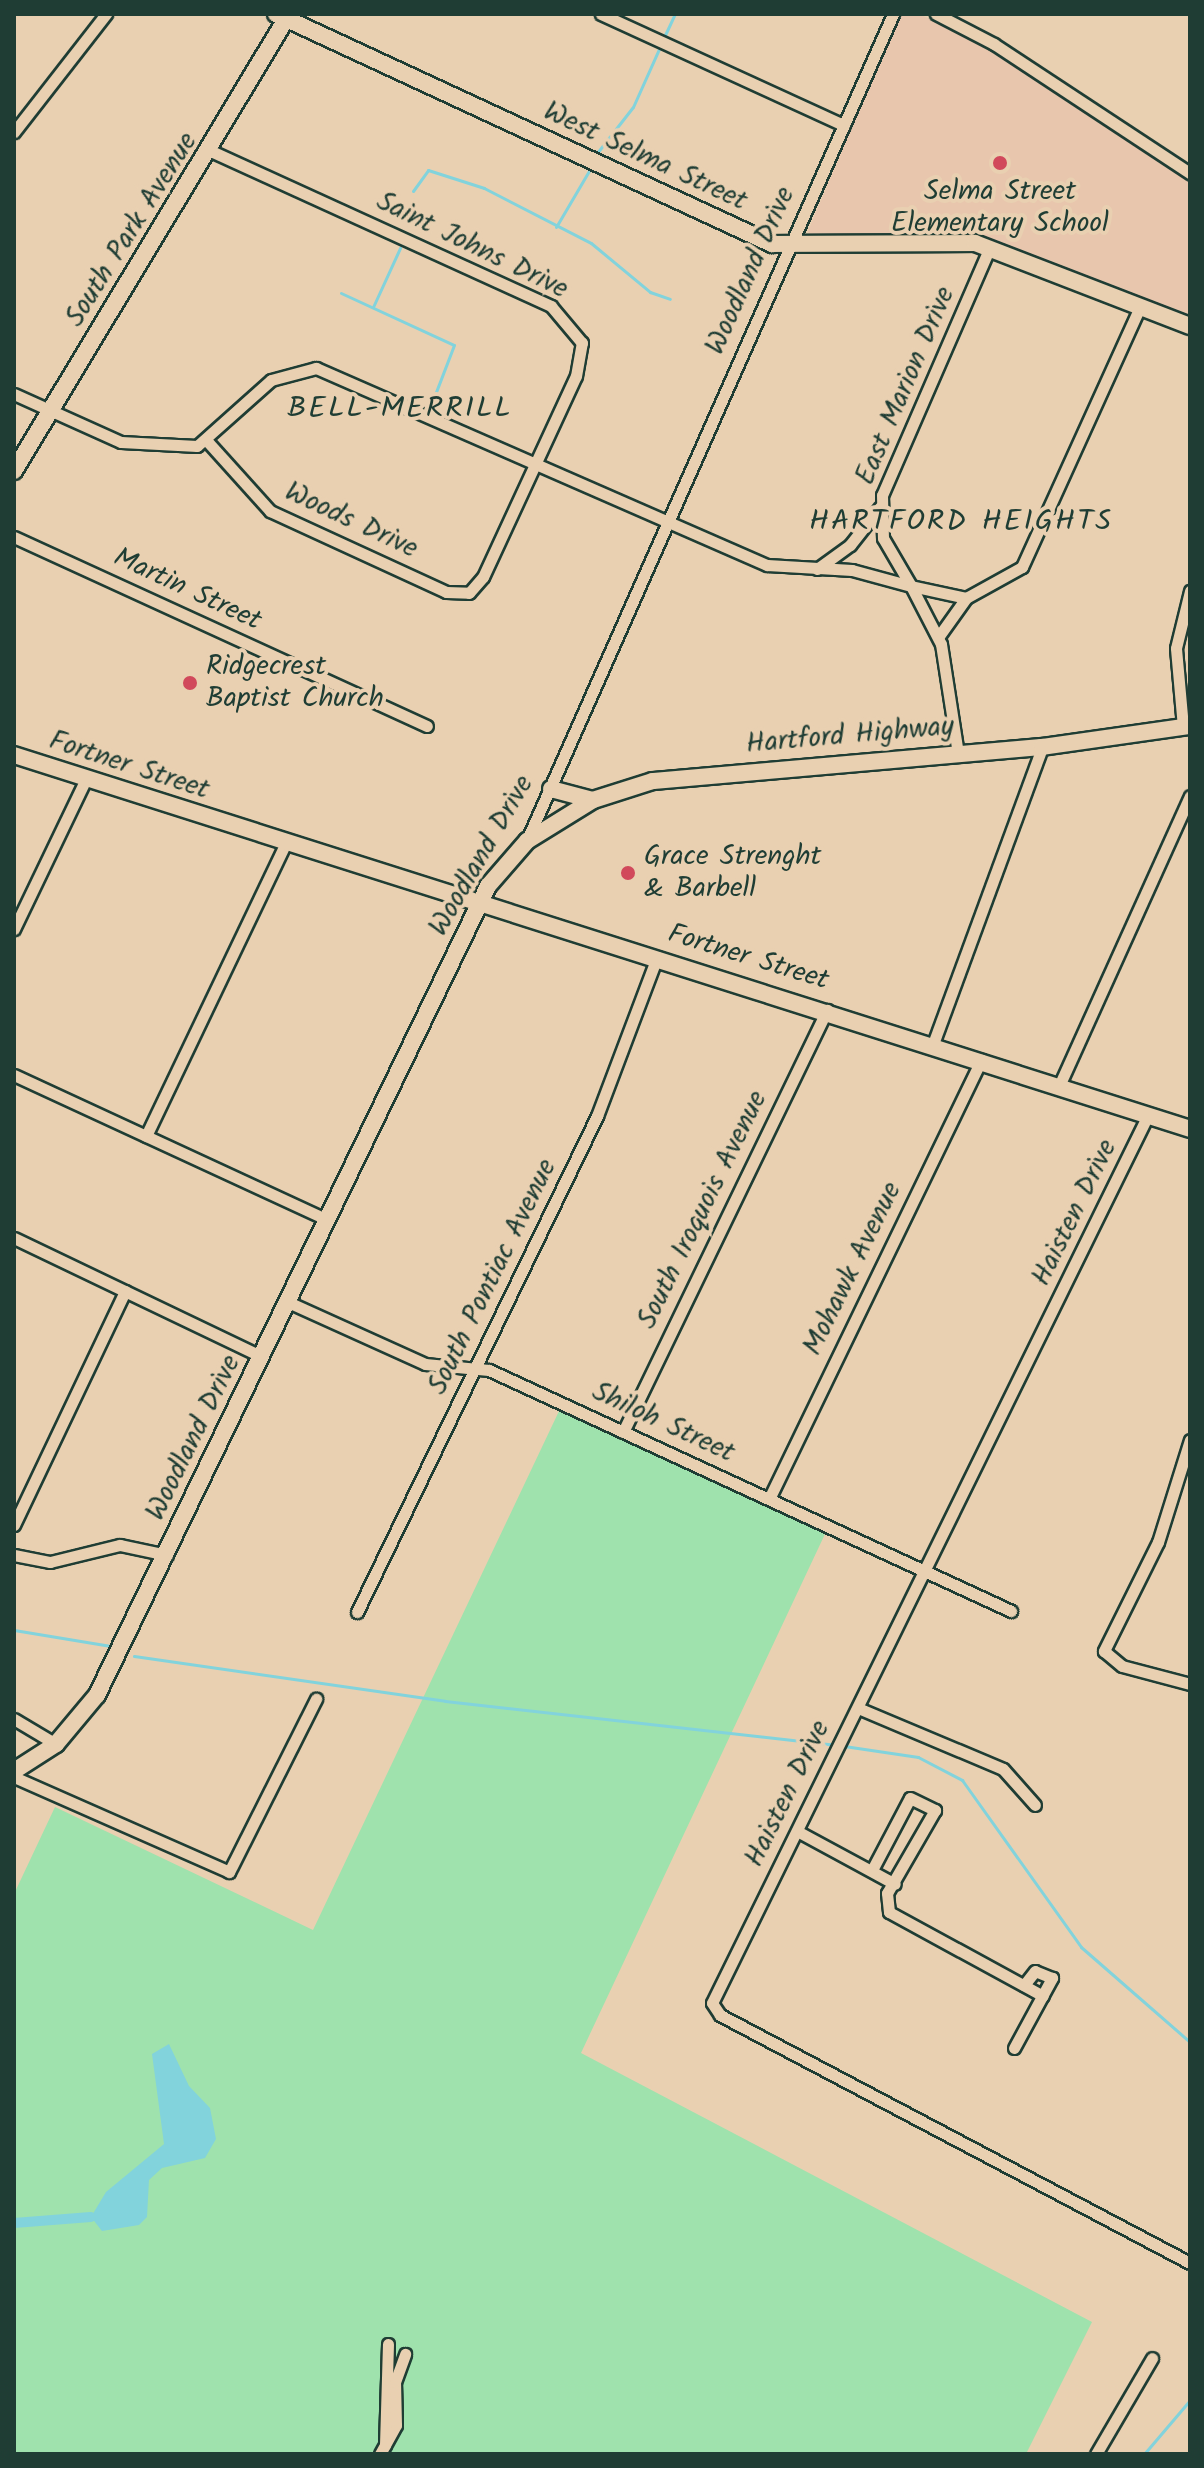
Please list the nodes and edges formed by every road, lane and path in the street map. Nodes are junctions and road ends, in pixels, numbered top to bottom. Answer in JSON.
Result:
{"nodes":[{"id":1,"x":106,"y":14,"type":"edge"},
{"id":2,"x":601,"y":14,"type":"edge"},
{"id":3,"x":893,"y":14,"type":"edge"},
{"id":4,"x":936,"y":14,"type":"edge"},
{"id":5,"x":284,"y":16,"type":"edge"},
{"id":6,"x":844,"y":125,"type":"junction"},
{"id":7,"x":14,"y":132,"type":"edge"},
{"id":8,"x":211,"y":151,"type":"junction"},
{"id":9,"x":1190,"y":173,"type":"edge"},
{"id":10,"x":791,"y":245,"type":"junction"},
{"id":11,"x":990,"y":247,"type":"junction"},
{"id":12,"x":1140,"y":307,"type":"junction"},
{"id":13,"x":1190,"y":326,"type":"edge"},
{"id":14,"x":14,"y":394,"type":"edge"},
{"id":15,"x":51,"y":411,"type":"junction"},
{"id":16,"x":207,"y":441,"type":"junction"},
{"id":17,"x":535,"y":463,"type":"junction"},
{"id":18,"x":14,"y":471,"type":"edge"},
{"id":19,"x":880,"y":507,"type":"junction"},
{"id":20,"x":669,"y":523,"type":"junction"},
{"id":21,"x":14,"y":537,"type":"edge"},
{"id":22,"x":817,"y":569,"type":"junction"},
{"id":23,"x":911,"y":586,"type":"junction"},
{"id":24,"x":1190,"y":591,"type":"edge"},
{"id":25,"x":966,"y":598,"type":"junction"},
{"id":26,"x":939,"y":636,"type":"junction"},
{"id":27,"x":427,"y":726,"type":"dead end"},
{"id":28,"x":1187,"y":726,"type":"edge"},
{"id":29,"x":1042,"y":747,"type":"junction"},
{"id":30,"x":958,"y":754,"type":"junction"},
{"id":31,"x":14,"y":755,"type":"edge"},
{"id":32,"x":86,"y":779,"type":"junction"},
{"id":33,"x":551,"y":789,"type":"junction"},
{"id":34,"x":1190,"y":796,"type":"edge"},
{"id":35,"x":593,"y":800,"type":"junction"},
{"id":36,"x":527,"y":841,"type":"junction"},
{"id":37,"x":285,"y":844,"type":"junction"},
{"id":38,"x":480,"y":903,"type":"junction"},
{"id":39,"x":14,"y":929,"type":"edge"},
{"id":40,"x":657,"y":957,"type":"junction"},
{"id":41,"x":827,"y":1010,"type":"junction"},
{"id":42,"x":933,"y":1044,"type":"junction"},
{"id":43,"x":981,"y":1060,"type":"junction"},
{"id":44,"x":14,"y":1075,"type":"edge"},
{"id":45,"x":1059,"y":1086,"type":"junction"},
{"id":46,"x":1148,"y":1115,"type":"junction"},
{"id":47,"x":1190,"y":1129,"type":"edge"},
{"id":48,"x":146,"y":1136,"type":"junction"},
{"id":49,"x":328,"y":1220,"type":"junction"},
{"id":50,"x":14,"y":1238,"type":"edge"},
{"id":51,"x":125,"y":1291,"type":"junction"},
{"id":52,"x":288,"y":1302,"type":"junction"},
{"id":53,"x":262,"y":1357,"type":"junction"},
{"id":54,"x":476,"y":1368,"type":"junction"},
{"id":55,"x":623,"y":1432,"type":"junction"},
{"id":56,"x":1190,"y":1440,"type":"edge"},
{"id":57,"x":769,"y":1499,"type":"junction"},
{"id":58,"x":14,"y":1525,"type":"edge"},
{"id":59,"x":14,"y":1555,"type":"edge"},
{"id":60,"x":167,"y":1555,"type":"junction"},
{"id":61,"x":925,"y":1571,"type":"junction"},
{"id":62,"x":1011,"y":1611,"type":"dead end"},
{"id":63,"x":357,"y":1612,"type":"dead end"},
{"id":64,"x":1190,"y":1684,"type":"edge"},
{"id":65,"x":316,"y":1699,"type":"dead end"},
{"id":66,"x":858,"y":1708,"type":"junction"},
{"id":67,"x":14,"y":1719,"type":"edge"},
{"id":68,"x":56,"y":1744,"type":"junction"},
{"id":69,"x":14,"y":1774,"type":"edge"},
{"id":70,"x":1035,"y":1805,"type":"dead end"},
{"id":71,"x":797,"y":1831,"type":"junction"},
{"id":72,"x":872,"y":1870,"type":"junction"},
{"id":73,"x":895,"y":1884,"type":"junction"},
{"id":74,"x":1024,"y":1985,"type":"junction"},
{"id":75,"x":1043,"y":1996,"type":"junction"},
{"id":76,"x":1014,"y":2048,"type":"dead end"},
{"id":77,"x":1190,"y":2263,"type":"edge"},
{"id":78,"x":388,"y":2344,"type":"dead end"},
{"id":79,"x":405,"y":2354,"type":"dead end"},
{"id":80,"x":1152,"y":2358,"type":"dead end"},
{"id":81,"x":382,"y":2449,"type":"edge"},
{"id":82,"x":1096,"y":2454,"type":"edge"}],
"edges":[{"from":1,"to":7,"type":"street"},
{"from":2,"to":6,"type":"street"},
{"from":3,"to":6,"type":"street","name":"Woodland Drive"},
{"from":4,"to":9,"type":"street"},
{"from":5,"to":8,"type":"street","name":"South Park Avenue"},
{"from":5,"to":10,"type":"street","name":"West Selma Street"},
{"from":6,"to":10,"type":"street","name":"Woodland Drive"},
{"from":8,"to":15,"type":"street","name":"South Park Avenue"},
{"from":8,"to":17,"type":"street","name":"Saint Johns Drive"},
{"from":10,"to":11,"type":"street","name":"West Selma Street"},
{"from":10,"to":20,"type":"street","name":"Woodland Drive"},
{"from":11,"to":12,"type":"street","name":"West Selma Street"},
{"from":11,"to":19,"type":"street","name":"East Marion Drive"},
{"from":12,"to":13,"type":"street","name":"West Selma Street"},
{"from":12,"to":25,"type":"street"},
{"from":14,"to":15,"type":"street"},
{"from":15,"to":16,"type":"street"},
{"from":15,"to":18,"type":"street","name":"South Park Avenue"},
{"from":16,"to":17,"type":"street"},
{"from":16,"to":17,"type":"street","name":"Woods Drive"},
{"from":17,"to":20,"type":"street"},
{"from":19,"to":22,"type":"street"},
{"from":19,"to":23,"type":"street","name":"East Marion Drive"},
{"from":20,"to":22,"type":"street"},
{"from":20,"to":33,"type":"street","name":"Woodland Drive"},
{"from":21,"to":27,"type":"street","name":"Martin Street"},
{"from":22,"to":23,"type":"street"},
{"from":23,"to":25,"type":"street"},
{"from":23,"to":26,"type":"street","name":"East Marion Drive"},
{"from":24,"to":28,"type":"street"},
{"from":25,"to":26,"type":"street"},
{"from":26,"to":30,"type":"street"},
{"from":28,"to":29,"type":"street","name":"Hartford Highway"},
{"from":29,"to":30,"type":"street","name":"Hartford Highway"},
{"from":29,"to":42,"type":"street"},
{"from":30,"to":35,"type":"street","name":"Hartford Highway"},
{"from":31,"to":32,"type":"street","name":"Fortner Street"},
{"from":32,"to":37,"type":"street","name":"Fortner Street"},
{"from":32,"to":39,"type":"street"},
{"from":33,"to":35,"type":"street"},
{"from":33,"to":36,"type":"street","name":"Woodland Drive"},
{"from":34,"to":45,"type":"street"},
{"from":35,"to":36,"type":"street","name":"Hartford Highway"},
{"from":36,"to":38,"type":"street","name":"Woodland Drive"},
{"from":37,"to":38,"type":"street","name":"Fortner Street"},
{"from":37,"to":48,"type":"street"},
{"from":38,"to":40,"type":"street","name":"Fortner Street"},
{"from":38,"to":49,"type":"street","name":"Woodland Drive"},
{"from":40,"to":41,"type":"street","name":"Fortner Street"},
{"from":40,"to":54,"type":"street","name":"South Pontiac Avenue"},
{"from":41,"to":42,"type":"street","name":"Fortner Street"},
{"from":41,"to":55,"type":"street","name":"South Iroquois Avenue"},
{"from":42,"to":43,"type":"street","name":"Fortner Street"},
{"from":43,"to":45,"type":"street","name":"Fortner Street"},
{"from":43,"to":57,"type":"street","name":"Mohawk Avenue"},
{"from":44,"to":48,"type":"street"},
{"from":45,"to":46,"type":"street","name":"Fortner Street"},
{"from":46,"to":47,"type":"street","name":"Fortner Street"},
{"from":46,"to":61,"type":"street","name":"Haisten Drive"},
{"from":48,"to":49,"type":"street"},
{"from":49,"to":52,"type":"street","name":"Woodland Drive"},
{"from":50,"to":51,"type":"street"},
{"from":51,"to":53,"type":"street"},
{"from":51,"to":58,"type":"street"},
{"from":52,"to":53,"type":"street","name":"Woodland Drive"},
{"from":52,"to":54,"type":"street","name":"Shiloh Street"},
{"from":53,"to":60,"type":"street","name":"Woodland Drive"},
{"from":54,"to":55,"type":"street","name":"Shiloh Street"},
{"from":54,"to":63,"type":"street","name":"South Pontiac Avenue"},
{"from":55,"to":57,"type":"street","name":"Shiloh Street"},
{"from":56,"to":64,"type":"street"},
{"from":57,"to":61,"type":"street","name":"Shiloh Street"},
{"from":59,"to":60,"type":"street"},
{"from":60,"to":68,"type":"street","name":"Woodland Drive"},
{"from":61,"to":62,"type":"street","name":"Shiloh Street"},
{"from":61,"to":66,"type":"street","name":"Haisten Drive"},
{"from":65,"to":69,"type":"street"},
{"from":66,"to":70,"type":"street"},
{"from":66,"to":71,"type":"street","name":"Haisten Drive"},
{"from":67,"to":68,"type":"street"},
{"from":68,"to":69,"type":"street","name":"Woodland Drive"},
{"from":71,"to":72,"type":"street"},
{"from":71,"to":77,"type":"street","name":"Haisten Drive"},
{"from":72,"to":73,"type":"street"},
{"from":72,"to":73,"type":"street"},
{"from":73,"to":74,"type":"street"},
{"from":74,"to":75,"type":"street"},
{"from":74,"to":75,"type":"street"},
{"from":75,"to":76,"type":"street"},
{"from":78,"to":81,"type":"street"},
{"from":79,"to":81,"type":"street"},
{"from":80,"to":82,"type":"street"}]}
